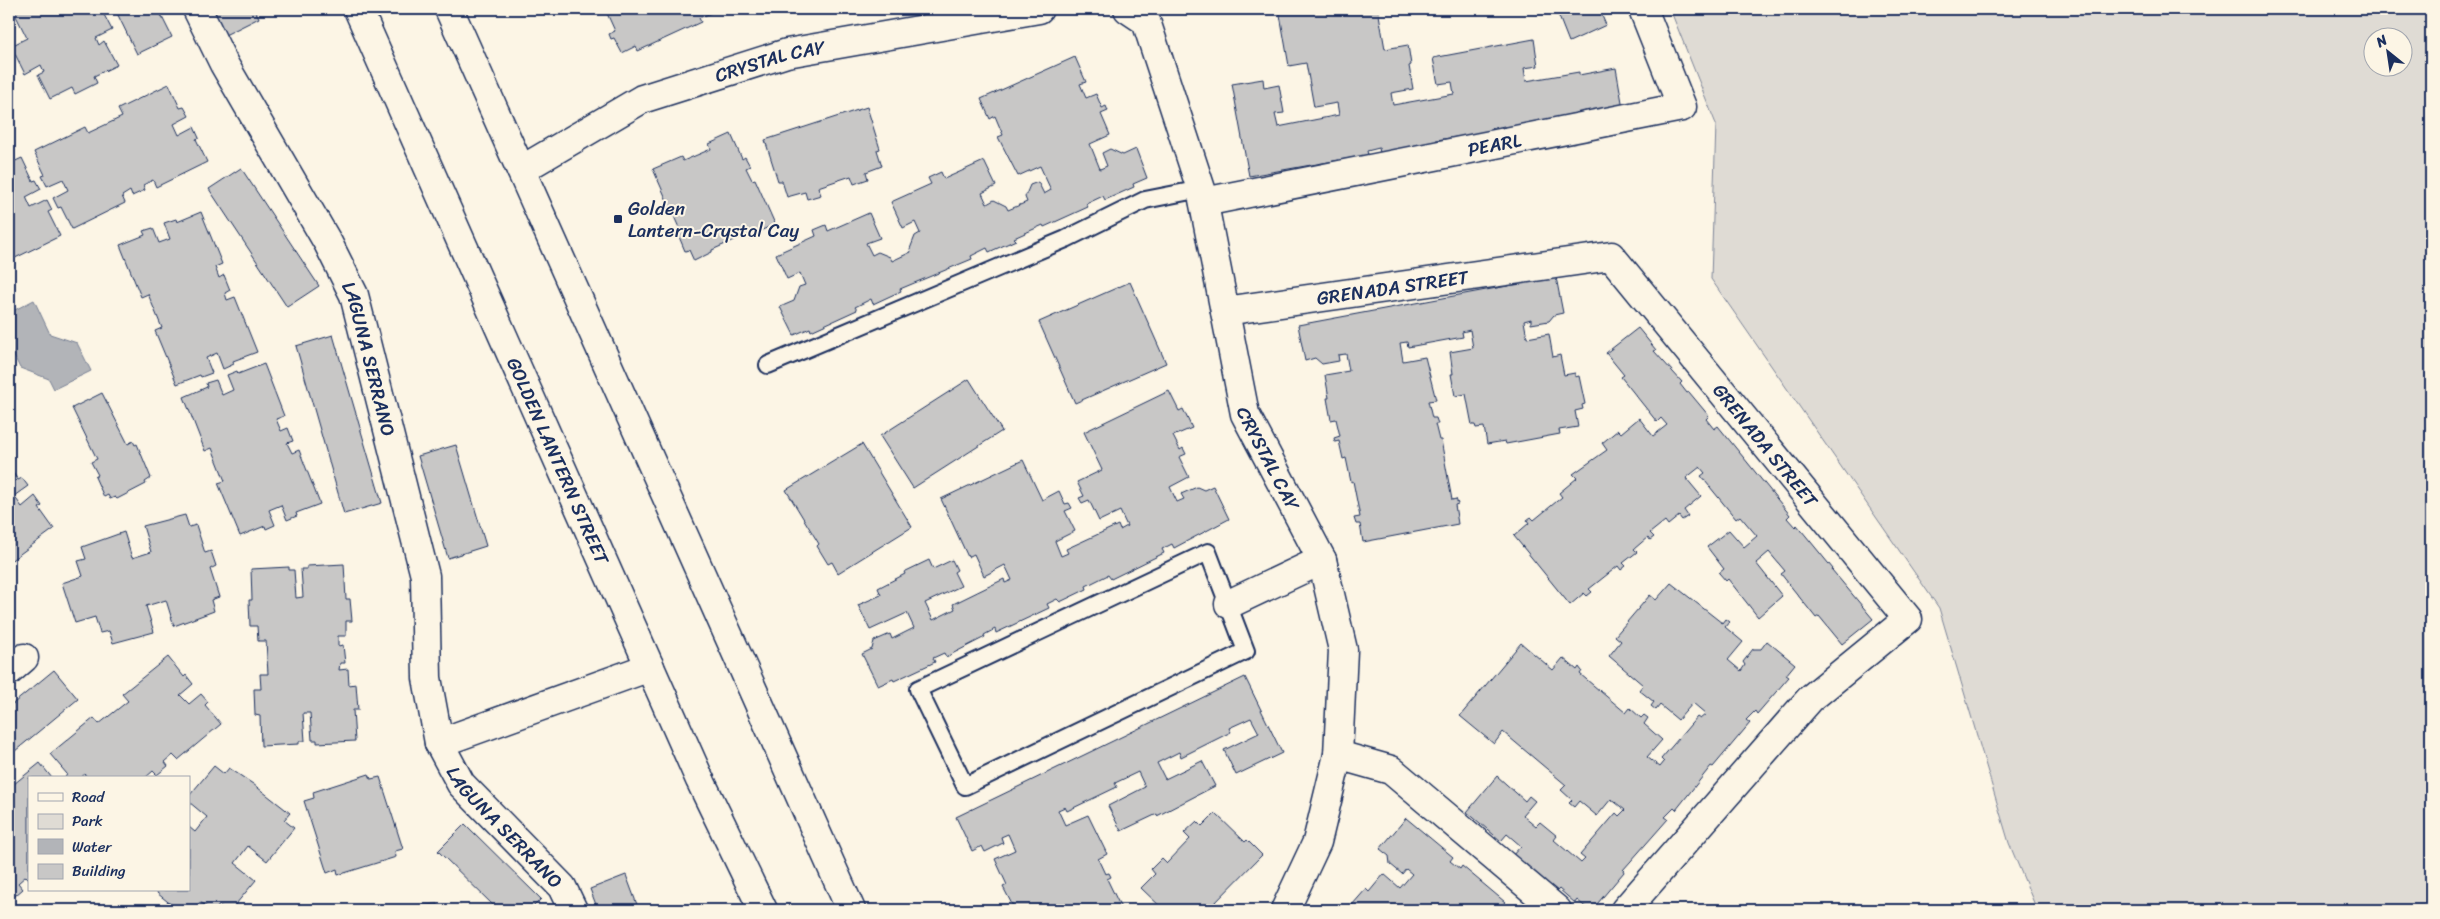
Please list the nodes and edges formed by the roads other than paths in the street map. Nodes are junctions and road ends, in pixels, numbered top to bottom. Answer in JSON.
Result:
{"nodes":[{"id":1,"x":197,"y":9,"type":"edge"},
{"id":2,"x":358,"y":9,"type":"edge"},
{"id":3,"x":449,"y":9,"type":"edge"},
{"id":4,"x":1039,"y":9,"type":"edge"},
{"id":5,"x":1128,"y":9,"type":"edge"},
{"id":6,"x":1643,"y":9,"type":"edge"},
{"id":7,"x":521,"y":170,"type":"junction"},
{"id":8,"x":1202,"y":195,"type":"junction"},
{"id":9,"x":1226,"y":311,"type":"junction"},
{"id":10,"x":768,"y":365,"type":"dead end"},
{"id":11,"x":1322,"y":560,"type":"junction"},
{"id":12,"x":1229,"y":604,"type":"junction"},
{"id":13,"x":650,"y":667,"type":"junction"},
{"id":14,"x":439,"y":743,"type":"junction"},
{"id":15,"x":1338,"y":755,"type":"junction"},
{"id":16,"x":573,"y":910,"type":"edge"},
{"id":17,"x":763,"y":910,"type":"edge"},
{"id":18,"x":851,"y":910,"type":"edge"},
{"id":19,"x":1285,"y":910,"type":"edge"},
{"id":20,"x":1557,"y":910,"type":"edge"},
{"id":21,"x":1624,"y":910,"type":"edge"}],
"edges":[{"from":1,"to":14,"type":"street","name":"LAGUNA SERRANO"},
{"from":2,"to":13,"type":"street","name":"GOLDEN LANTERN STREET"},
{"from":3,"to":7,"type":"street"},
{"from":4,"to":7,"type":"street","name":"CRYSTAL CAY"},
{"from":5,"to":8,"type":"street","name":"CRYSTAL CAY"},
{"from":6,"to":8,"type":"street","name":"PEARL"},
{"from":7,"to":18,"type":"street"},
{"from":8,"to":9,"type":"street","name":"CRYSTAL CAY"},
{"from":8,"to":10,"type":"lane"},
{"from":9,"to":11,"type":"street","name":"CRYSTAL CAY"},
{"from":9,"to":21,"type":"street","name":"GRENADA STREET"},
{"from":11,"to":12,"type":"street"},
{"from":11,"to":15,"type":"street","name":"CRYSTAL CAY"},
{"from":12,"to":12,"type":"lane"},
{"from":13,"to":14,"type":"street","name":"LAGUNA SERRANO"},
{"from":13,"to":17,"type":"street","name":"GOLDEN LANTERN STREET"},
{"from":14,"to":16,"type":"street","name":"LAGUNA SERRANO"},
{"from":15,"to":19,"type":"street","name":"CRYSTAL CAY"},
{"from":15,"to":20,"type":"street"}]}
